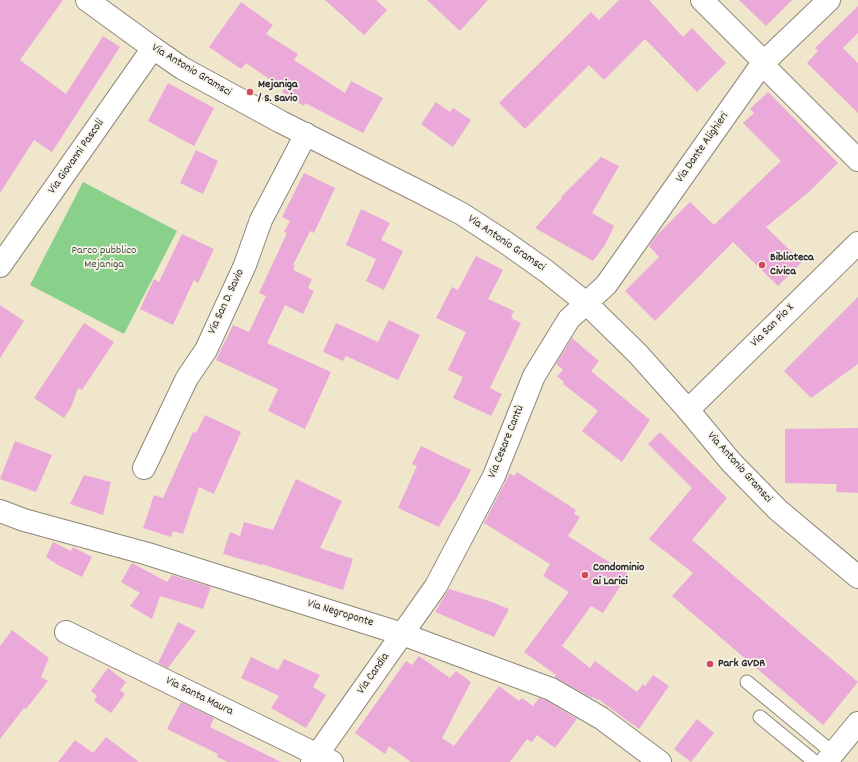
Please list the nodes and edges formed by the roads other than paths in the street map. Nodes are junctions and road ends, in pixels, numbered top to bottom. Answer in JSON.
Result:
{"nodes":[{"id":1,"x":87,"y":0,"type":"edge"},
{"id":2,"x":702,"y":0,"type":"edge"},
{"id":3,"x":829,"y":0,"type":"edge"},
{"id":4,"x":153,"y":48,"type":"junction"},
{"id":5,"x":763,"y":62,"type":"junction"},
{"id":6,"x":306,"y":134,"type":"junction"},
{"id":7,"x":858,"y":160,"type":"edge"},
{"id":8,"x":858,"y":242,"type":"edge"},
{"id":9,"x":0,"y":266,"type":"edge"},
{"id":10,"x":586,"y":303,"type":"junction"},
{"id":11,"x":688,"y":410,"type":"junction"},
{"id":12,"x":144,"y":468,"type":"dead end"},
{"id":13,"x":0,"y":511,"type":"edge"},
{"id":14,"x":858,"y":577,"type":"edge"},
{"id":15,"x":436,"y":586,"type":"joint"},
{"id":16,"x":66,"y":632,"type":"dead end"},
{"id":17,"x":402,"y":634,"type":"junction"},
{"id":18,"x":747,"y":682,"type":"dead end"},
{"id":19,"x":760,"y":717,"type":"dead end"},
{"id":20,"x":858,"y":723,"type":"edge"},
{"id":21,"x":825,"y":759,"type":"edge"},
{"id":22,"x":321,"y":760,"type":"edge"},
{"id":23,"x":660,"y":762,"type":"edge"}],
"edges":[{"from":1,"to":4,"type":"street","name":"Via Antonio Gramsci"},
{"from":2,"to":5,"type":"street"},
{"from":3,"to":5,"type":"street","name":"Via Dante Alighieri"},
{"from":4,"to":6,"type":"street","name":"Via Antonio Gramsci"},
{"from":4,"to":9,"type":"street","name":"Via Giovanni Pascoli"},
{"from":5,"to":7,"type":"street"},
{"from":5,"to":10,"type":"street","name":"Via Dante Alighieri"},
{"from":6,"to":10,"type":"street","name":"Via Antonio Gramsci"},
{"from":6,"to":12,"type":"street","name":"Via San D. Savio"},
{"from":8,"to":11,"type":"street","name":"Via San Pio X"},
{"from":10,"to":11,"type":"street","name":"Via Antonio Gramsci"},
{"from":10,"to":15,"type":"street","name":"Via Cesare Cantù"},
{"from":11,"to":14,"type":"street","name":"Via Antonio Gramsci"},
{"from":13,"to":17,"type":"street","name":"Via Negroponte"},
{"from":15,"to":17,"type":"street","name":"Via Candia"},
{"from":16,"to":22,"type":"street","name":"Via Santa Maura"},
{"from":17,"to":22,"type":"street","name":"Via Candia"},
{"from":17,"to":23,"type":"street","name":"Via Negroponte"},
{"from":18,"to":21,"type":"lane"},
{"from":19,"to":21,"type":"lane"},
{"from":20,"to":21,"type":"street"}]}
